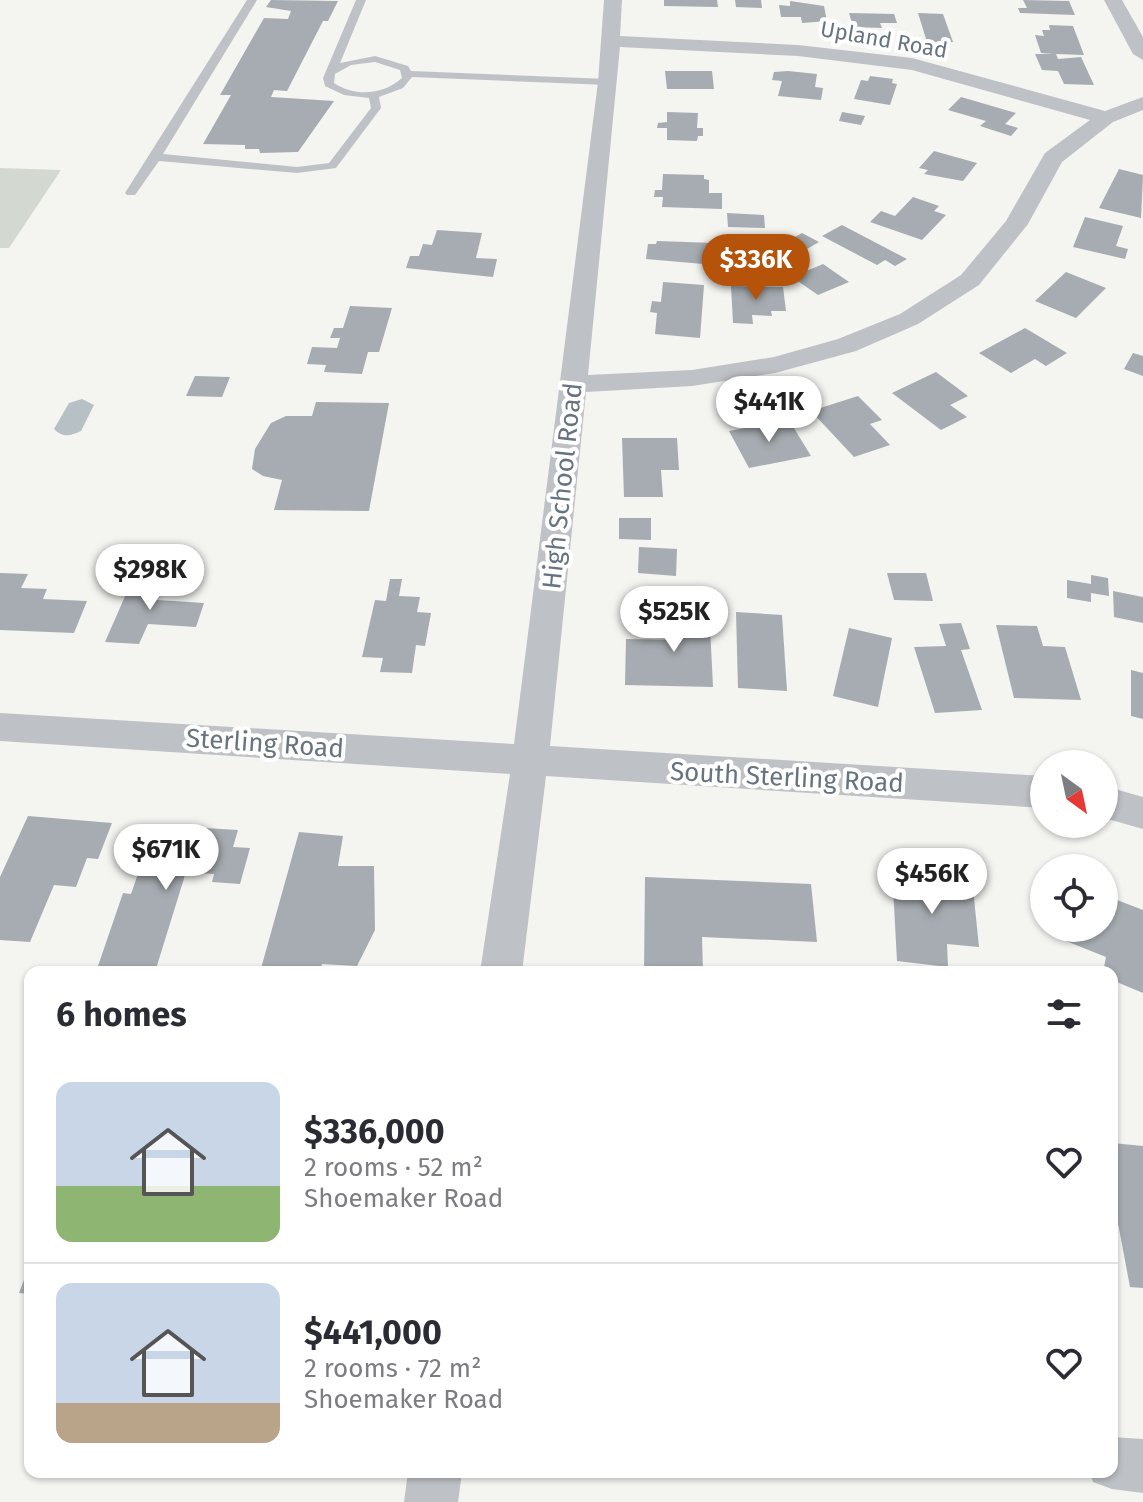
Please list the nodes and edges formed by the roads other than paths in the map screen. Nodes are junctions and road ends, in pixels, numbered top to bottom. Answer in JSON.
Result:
{"nodes":[{"id":1,"x":252,"y":0,"type":"edge"},
{"id":2,"x":361,"y":0,"type":"edge"},
{"id":3,"x":613,"y":0,"type":"edge"},
{"id":4,"x":1113,"y":0,"type":"edge"},
{"id":5,"x":608,"y":41,"type":"junction"},
{"id":6,"x":1143,"y":54,"type":"edge"},
{"id":7,"x":331,"y":72,"type":"junction"},
{"id":8,"x":408,"y":74,"type":"junction"},
{"id":9,"x":608,"y":82,"type":"junction"},
{"id":10,"x":373,"y":95,"type":"junction"},
{"id":11,"x":1143,"y":103,"type":"edge"},
{"id":12,"x":1106,"y":118,"type":"junction"},
{"id":13,"x":156,"y":157,"type":"junction"},
{"id":14,"x":131,"y":193,"type":"dead end"},
{"id":15,"x":573,"y":384,"type":"junction"},
{"id":16,"x":0,"y":727,"type":"edge"},
{"id":17,"x":529,"y":761,"type":"junction"},
{"id":18,"x":1030,"y":791,"type":"edge"},
{"id":19,"x":1118,"y":806,"type":"edge"},
{"id":20,"x":1143,"y":813,"type":"edge"},
{"id":21,"x":502,"y":966,"type":"edge"},
{"id":22,"x":1118,"y":1464,"type":"edge"},
{"id":23,"x":1143,"y":1466,"type":"edge"},
{"id":24,"x":434,"y":1478,"type":"edge"},
{"id":25,"x":431,"y":1502,"type":"edge"}],
"edges":[{"from":1,"to":13,"type":"lane"},
{"from":2,"to":7,"type":"lane"},
{"from":3,"to":5,"type":"street","name":"High School Road"},
{"from":4,"to":6,"type":"street"},
{"from":5,"to":9,"type":"street","name":"High School Road"},
{"from":5,"to":12,"type":"street","name":"Upland Road"},
{"from":7,"to":8,"type":"lane"},
{"from":7,"to":10,"type":"lane"},
{"from":8,"to":9,"type":"lane"},
{"from":8,"to":10,"type":"lane"},
{"from":9,"to":15,"type":"street","name":"High School Road"},
{"from":10,"to":13,"type":"lane"},
{"from":11,"to":12,"type":"street"},
{"from":12,"to":15,"type":"street"},
{"from":13,"to":14,"type":"lane"},
{"from":15,"to":17,"type":"street","name":"High School Road"},
{"from":16,"to":17,"type":"street","name":"Sterling Road"},
{"from":17,"to":18,"type":"street","name":"South Sterling Road"},
{"from":17,"to":21,"type":"street","name":"High School Road"},
{"from":19,"to":20,"type":"street"},
{"from":22,"to":23,"type":"street"},
{"from":24,"to":25,"type":"street"}]}
